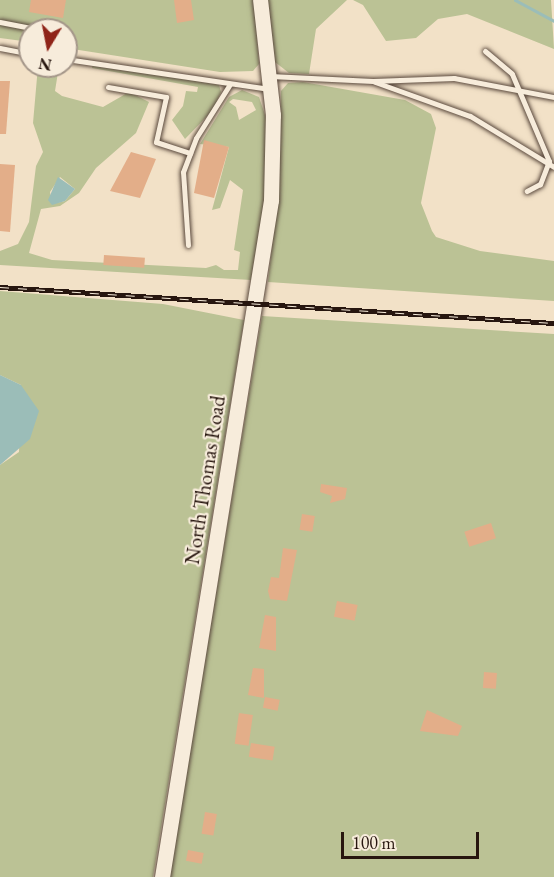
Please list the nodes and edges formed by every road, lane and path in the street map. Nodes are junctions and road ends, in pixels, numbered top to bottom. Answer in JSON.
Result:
{"nodes":[{"id":1,"x":260,"y":0,"type":"edge"},
{"id":2,"x":0,"y":22,"type":"edge"},
{"id":3,"x":18,"y":26,"type":"edge"},
{"id":4,"x":0,"y":48,"type":"edge"},
{"id":5,"x":485,"y":51,"type":"dead end"},
{"id":6,"x":18,"y":52,"type":"edge"},
{"id":7,"x":78,"y":61,"type":"edge"},
{"id":8,"x":373,"y":81,"type":"junction"},
{"id":9,"x":269,"y":82,"type":"junction"},
{"id":10,"x":230,"y":84,"type":"junction"},
{"id":11,"x":108,"y":87,"type":"dead end"},
{"id":12,"x":519,"y":90,"type":"junction"},
{"id":13,"x":554,"y":97,"type":"edge"},
{"id":14,"x":190,"y":153,"type":"junction"},
{"id":15,"x":549,"y":161,"type":"junction"},
{"id":16,"x":554,"y":166,"type":"edge"},
{"id":17,"x":527,"y":191,"type":"dead end"},
{"id":18,"x":188,"y":245,"type":"dead end"},
{"id":19,"x":162,"y":877,"type":"edge"}],
"edges":[{"from":1,"to":9,"type":"main road","name":"North Thomas Road"},
{"from":2,"to":3,"type":"lane"},
{"from":4,"to":6,"type":"lane"},
{"from":5,"to":12,"type":"lane"},
{"from":7,"to":10,"type":"lane"},
{"from":8,"to":9,"type":"lane"},
{"from":8,"to":12,"type":"lane"},
{"from":8,"to":15,"type":"lane"},
{"from":9,"to":10,"type":"lane"},
{"from":9,"to":19,"type":"main road","name":"North Thomas Road"},
{"from":10,"to":14,"type":"lane"},
{"from":11,"to":14,"type":"lane"},
{"from":12,"to":13,"type":"lane"},
{"from":12,"to":15,"type":"lane"},
{"from":14,"to":18,"type":"lane"},
{"from":15,"to":16,"type":"lane"},
{"from":15,"to":17,"type":"lane"}]}
